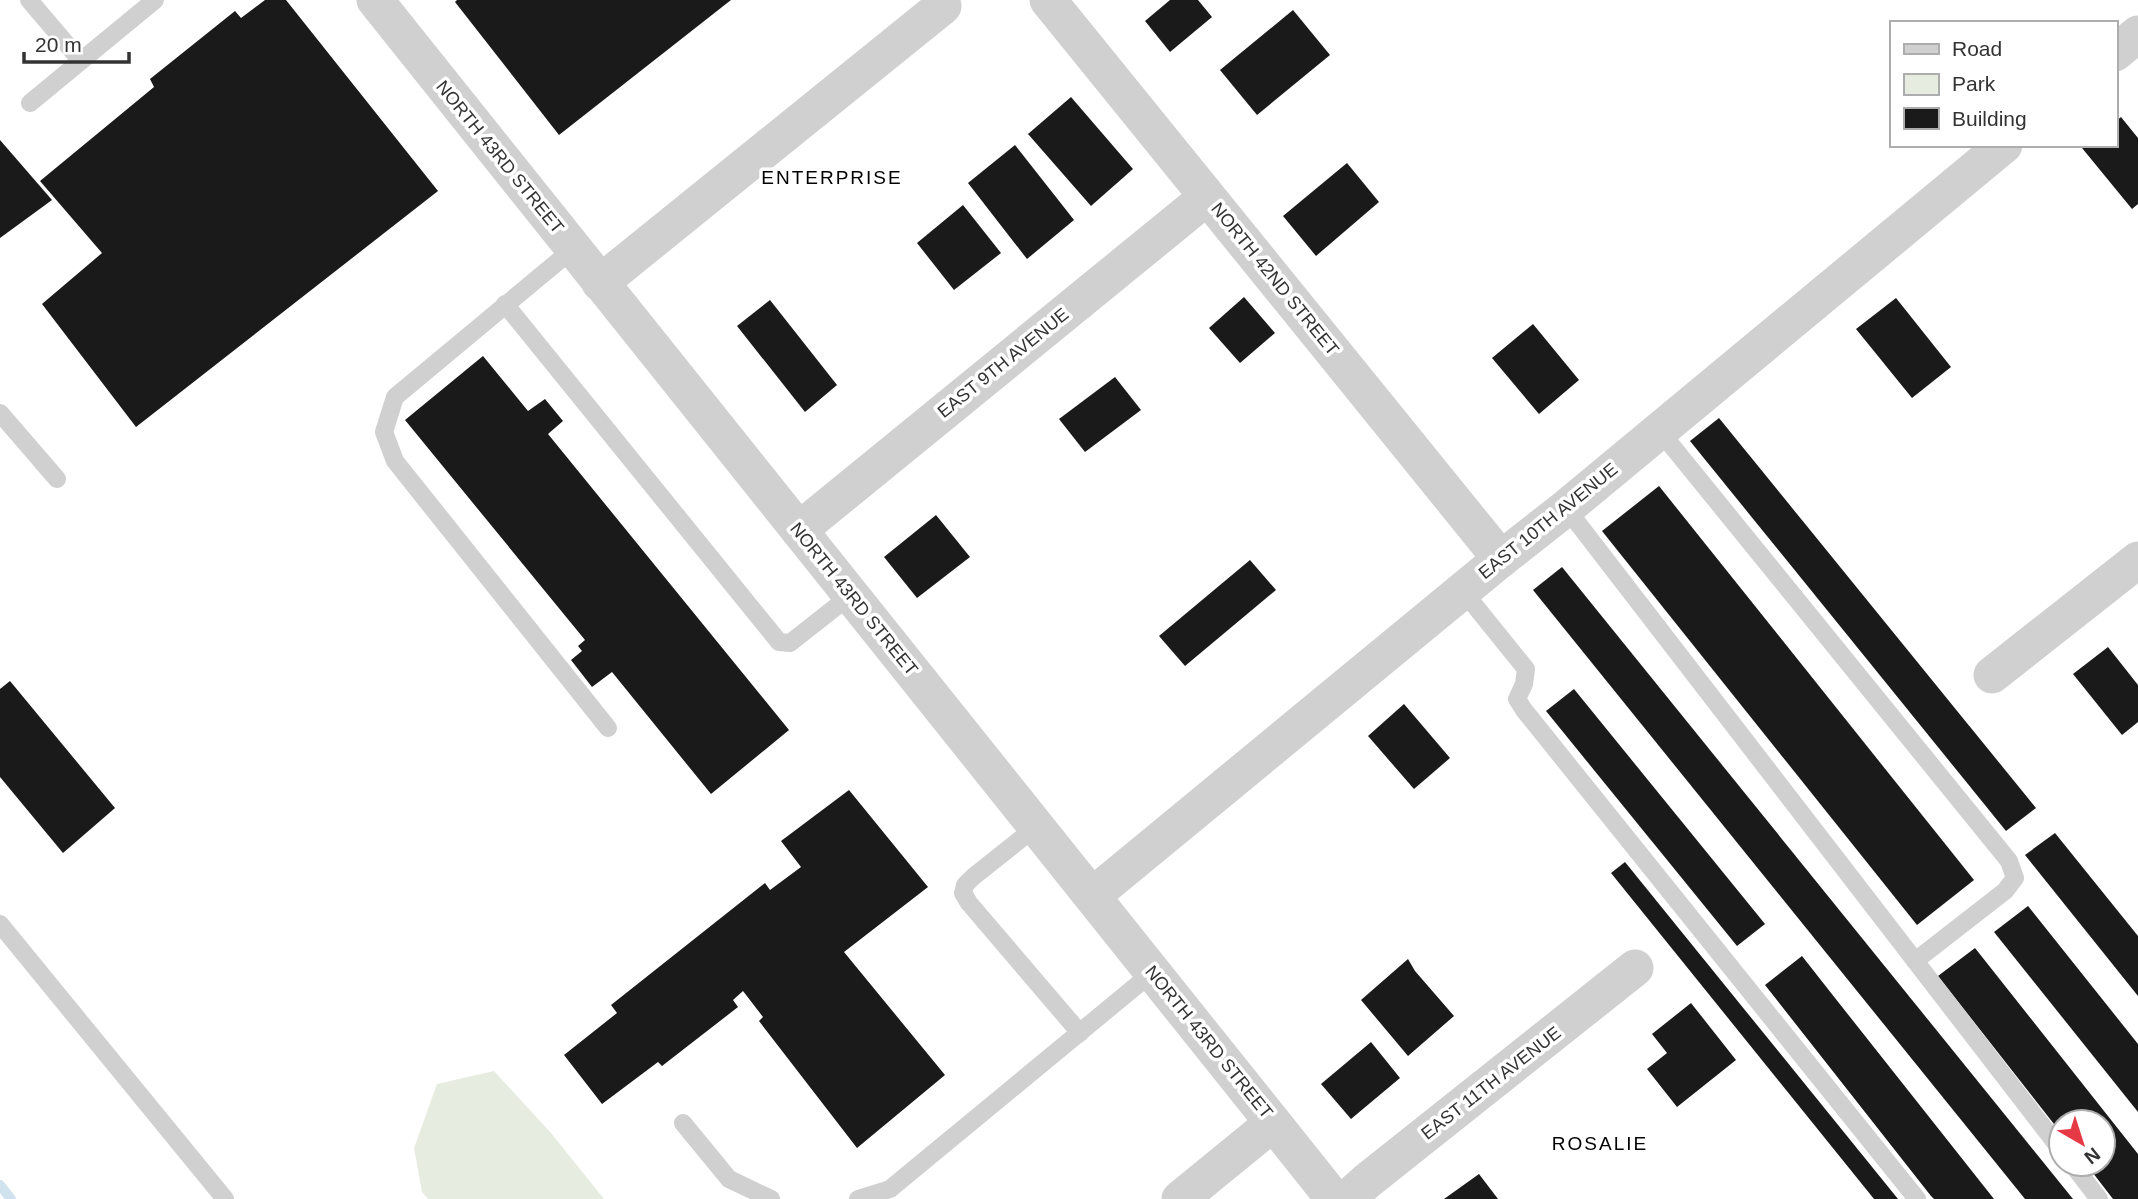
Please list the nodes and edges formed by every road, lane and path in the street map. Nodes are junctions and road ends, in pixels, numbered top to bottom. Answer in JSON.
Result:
{"nodes":[{"id":1,"x":29,"y":0,"type":"edge"},
{"id":2,"x":155,"y":0,"type":"edge"},
{"id":3,"x":374,"y":0,"type":"edge"},
{"id":4,"x":1048,"y":0,"type":"edge"},
{"id":5,"x":943,"y":6,"type":"dead end"},
{"id":6,"x":2138,"y":34,"type":"edge"},
{"id":7,"x":2117,"y":51,"type":"edge"},
{"id":8,"x":81,"y":61,"type":"junction"},
{"id":9,"x":30,"y":103,"type":"dead end"},
{"id":10,"x":2002,"y":147,"type":"edge"},
{"id":11,"x":1208,"y":197,"type":"junction"},
{"id":12,"x":573,"y":249,"type":"junction"},
{"id":13,"x":600,"y":283,"type":"junction"},
{"id":14,"x":505,"y":304,"type":"junction"},
{"id":15,"x":0,"y":412,"type":"edge"},
{"id":16,"x":1660,"y":430,"type":"junction"},
{"id":17,"x":57,"y":479,"type":"dead end"},
{"id":18,"x":1566,"y":508,"type":"junction"},
{"id":19,"x":799,"y":530,"type":"junction"},
{"id":20,"x":1501,"y":559,"type":"junction"},
{"id":21,"x":2138,"y":561,"type":"edge"},
{"id":22,"x":1463,"y":590,"type":"junction"},
{"id":23,"x":851,"y":595,"type":"junction"},
{"id":24,"x":1992,"y":675,"type":"dead end"},
{"id":25,"x":608,"y":728,"type":"dead end"},
{"id":26,"x":1037,"y":826,"type":"junction"},
{"id":27,"x":1092,"y":896,"type":"junction"},
{"id":28,"x":0,"y":924,"type":"edge"},
{"id":29,"x":1916,"y":961,"type":"junction"},
{"id":30,"x":1635,"y":968,"type":"dead end"},
{"id":31,"x":1153,"y":972,"type":"junction"},
{"id":32,"x":1080,"y":1033,"type":"junction"},
{"id":33,"x":683,"y":1123,"type":"dead end"},
{"id":34,"x":1273,"y":1123,"type":"junction"},
{"id":35,"x":2047,"y":1132,"type":"edge"},
{"id":36,"x":2083,"y":1178,"type":"edge"},
{"id":37,"x":225,"y":1199,"type":"edge"},
{"id":38,"x":771,"y":1199,"type":"edge"},
{"id":39,"x":858,"y":1199,"type":"edge"},
{"id":40,"x":1180,"y":1199,"type":"edge"},
{"id":41,"x":1334,"y":1199,"type":"edge"},
{"id":42,"x":1347,"y":1199,"type":"edge"},
{"id":43,"x":1917,"y":1199,"type":"edge"},
{"id":44,"x":2099,"y":1199,"type":"edge"}],
"edges":[{"from":1,"to":8,"type":"lane"},
{"from":2,"to":8,"type":"lane"},
{"from":3,"to":12,"type":"street","name":"NORTH 43RD STREET"},
{"from":4,"to":11,"type":"street","name":"NORTH 42ND STREET"},
{"from":5,"to":13,"type":"street"},
{"from":6,"to":7,"type":"street"},
{"from":8,"to":9,"type":"lane"},
{"from":10,"to":16,"type":"street","name":"EAST 10TH AVENUE"},
{"from":11,"to":19,"type":"street","name":"EAST 9TH AVENUE"},
{"from":11,"to":20,"type":"street","name":"NORTH 42ND STREET"},
{"from":12,"to":13,"type":"street","name":"NORTH 43RD STREET"},
{"from":12,"to":14,"type":"lane"},
{"from":13,"to":19,"type":"street","name":"NORTH 43RD STREET"},
{"from":14,"to":23,"type":"lane"},
{"from":14,"to":25,"type":"lane"},
{"from":15,"to":17,"type":"lane"},
{"from":16,"to":18,"type":"street","name":"EAST 10TH AVENUE"},
{"from":16,"to":29,"type":"lane"},
{"from":18,"to":20,"type":"street","name":"EAST 10TH AVENUE"},
{"from":18,"to":29,"type":"lane"},
{"from":19,"to":23,"type":"street","name":"NORTH 43RD STREET"},
{"from":20,"to":22,"type":"street","name":"EAST 10TH AVENUE"},
{"from":21,"to":24,"type":"street"},
{"from":22,"to":27,"type":"street","name":"EAST 10TH AVENUE"},
{"from":22,"to":43,"type":"lane"},
{"from":23,"to":26,"type":"street","name":"NORTH 43RD STREET"},
{"from":26,"to":27,"type":"street","name":"NORTH 43RD STREET"},
{"from":26,"to":32,"type":"lane"},
{"from":27,"to":31,"type":"street","name":"NORTH 43RD STREET"},
{"from":28,"to":37,"type":"lane"},
{"from":29,"to":35,"type":"lane"},
{"from":30,"to":42,"type":"street","name":"EAST 11TH AVENUE"},
{"from":31,"to":32,"type":"lane"},
{"from":31,"to":34,"type":"street","name":"NORTH 43RD STREET"},
{"from":32,"to":39,"type":"lane"},
{"from":33,"to":38,"type":"lane"},
{"from":34,"to":40,"type":"street"},
{"from":34,"to":41,"type":"street","name":"NORTH 43RD STREET"},
{"from":36,"to":44,"type":"lane"}]}
